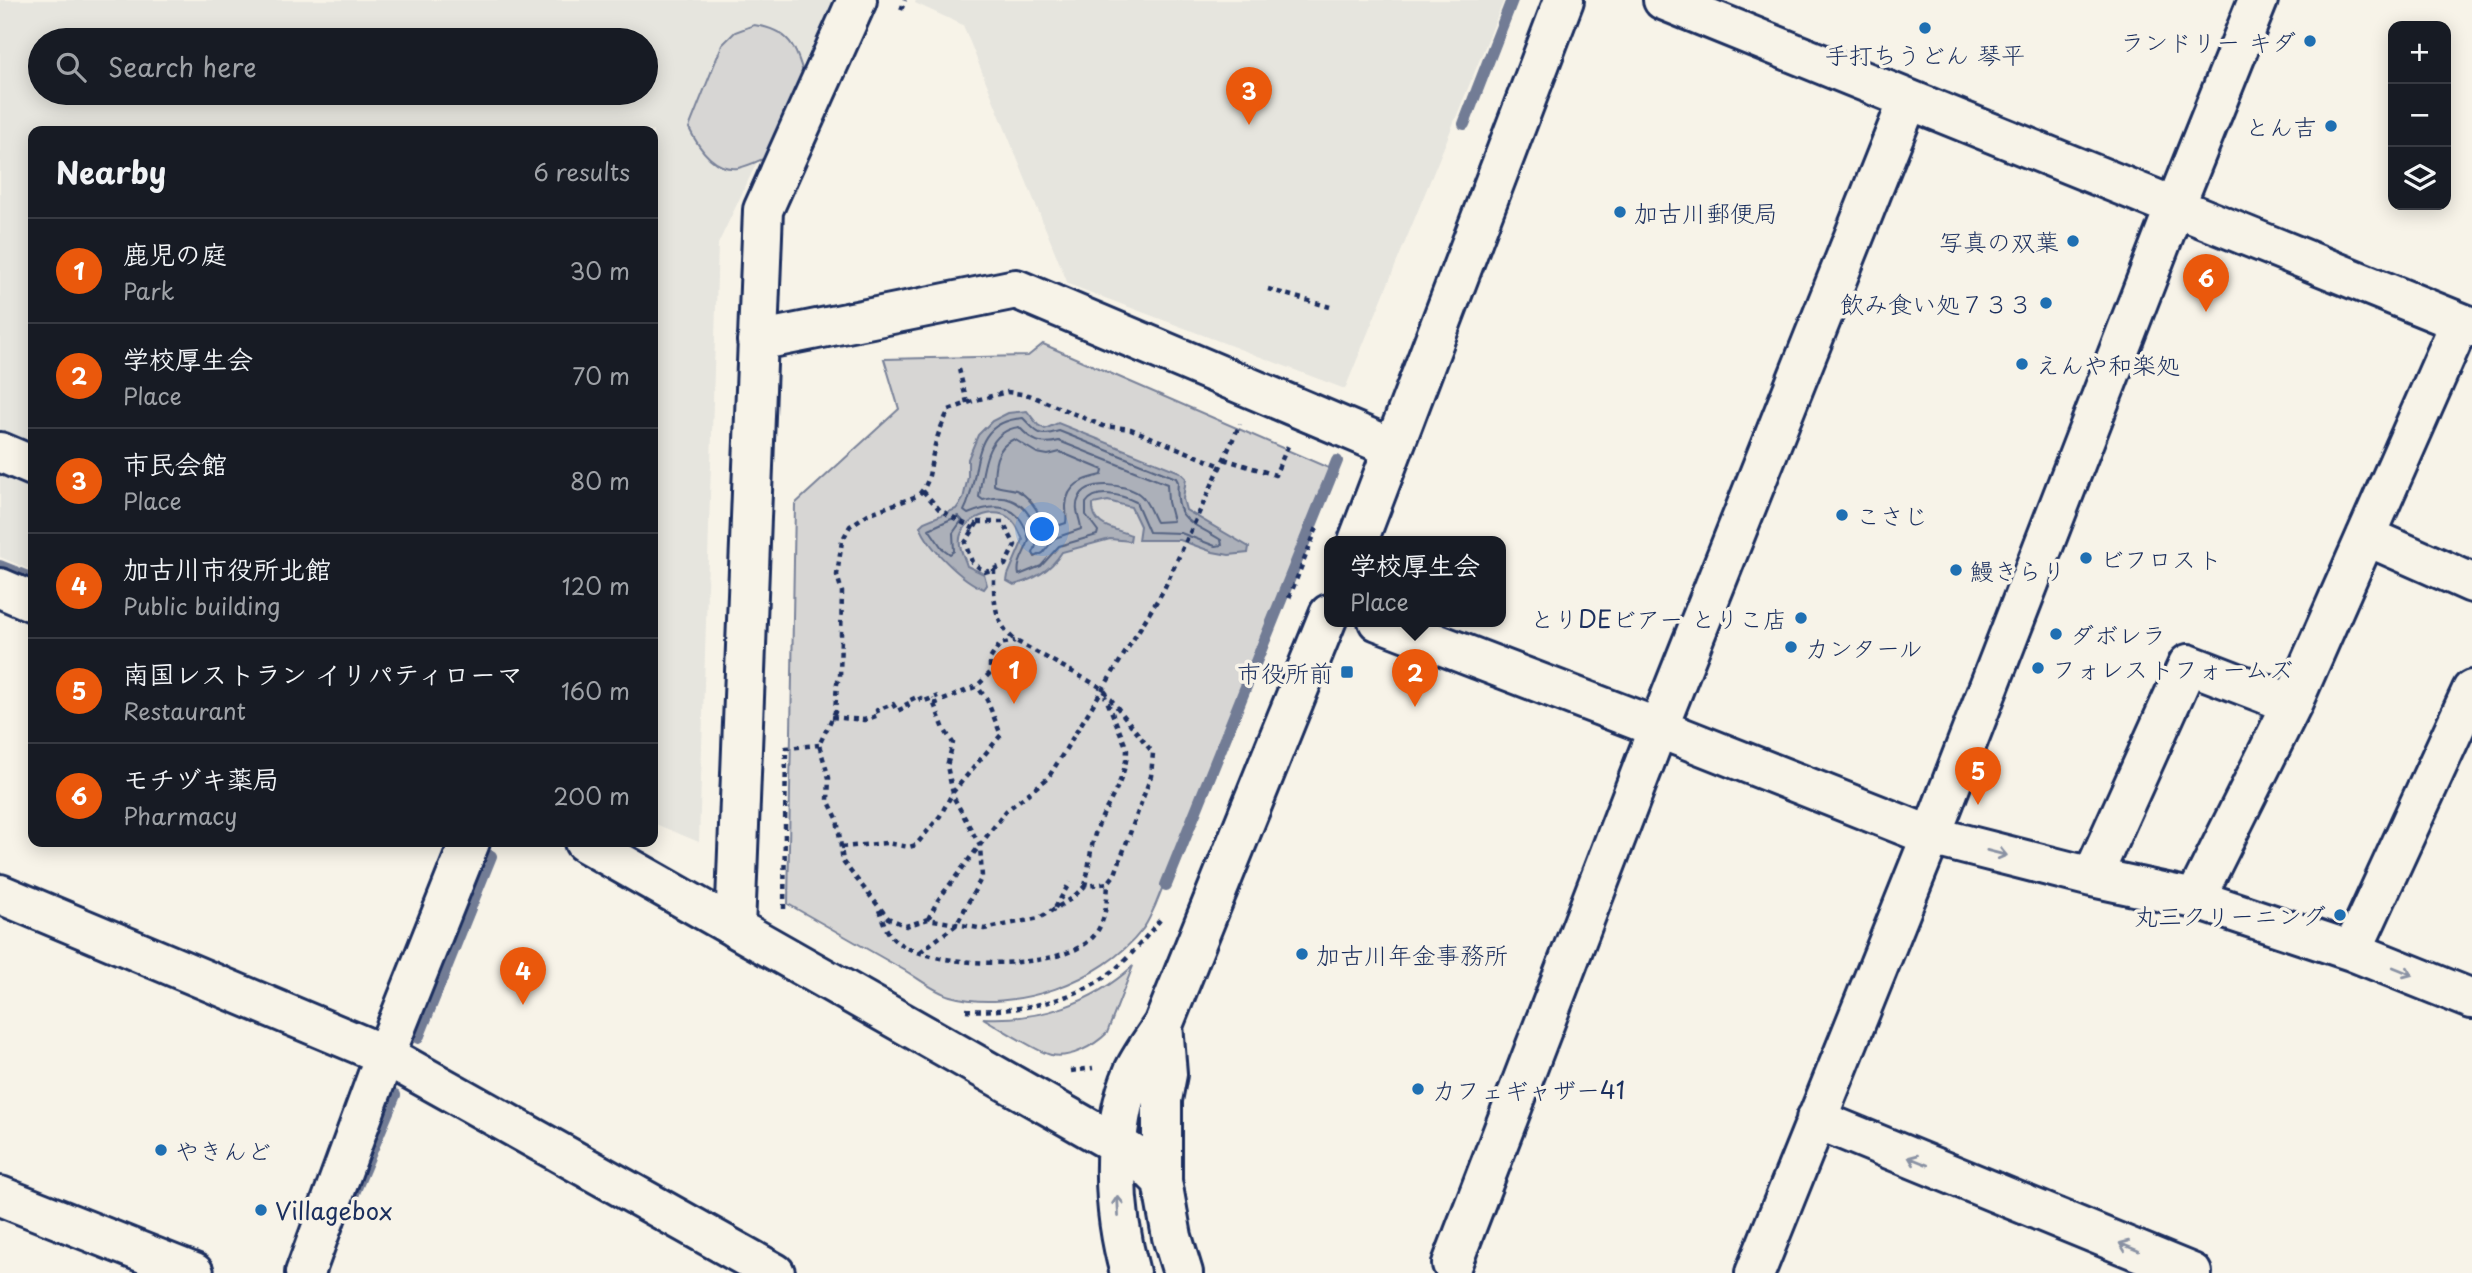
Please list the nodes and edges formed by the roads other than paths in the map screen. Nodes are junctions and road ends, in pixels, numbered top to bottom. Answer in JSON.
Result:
{"nodes":[{"id":1,"x":857,"y":0,"type":"edge"},
{"id":2,"x":1564,"y":0,"type":"edge"},
{"id":3,"x":1663,"y":0,"type":"edge"},
{"id":4,"x":2258,"y":0,"type":"edge"},
{"id":5,"x":1908,"y":101,"type":"junction"},
{"id":6,"x":2174,"y":209,"type":"junction"},
{"id":7,"x":2466,"y":325,"type":"edge"},
{"id":8,"x":757,"y":341,"type":"junction"},
{"id":9,"x":1393,"y":448,"type":"junction"},
{"id":10,"x":0,"y":452,"type":"edge"},
{"id":11,"x":28,"y":464,"type":"edge"},
{"id":12,"x":1359,"y":536,"type":"edge"},
{"id":13,"x":2366,"y":536,"type":"junction"},
{"id":14,"x":2472,"y":583,"type":"edge"},
{"id":15,"x":0,"y":588,"type":"edge"},
{"id":16,"x":28,"y":600,"type":"edge"},
{"id":17,"x":1324,"y":626,"type":"edge"},
{"id":18,"x":1393,"y":627,"type":"edge"},
{"id":19,"x":2472,"y":690,"type":"edge"},
{"id":20,"x":2292,"y":704,"type":"junction"},
{"id":21,"x":1658,"y":728,"type":"junction"},
{"id":22,"x":1931,"y":836,"type":"junction"},
{"id":23,"x":468,"y":847,"type":"edge"},
{"id":24,"x":593,"y":847,"type":"edge"},
{"id":25,"x":2092,"y":877,"type":"junction"},
{"id":26,"x":0,"y":894,"type":"edge"},
{"id":27,"x":2195,"y":899,"type":"junction"},
{"id":28,"x":735,"y":928,"type":"junction"},
{"id":29,"x":2352,"y":951,"type":"junction"},
{"id":30,"x":2472,"y":999,"type":"edge"},
{"id":31,"x":1163,"y":1025,"type":"junction"},
{"id":32,"x":385,"y":1055,"type":"junction"},
{"id":33,"x":1162,"y":1100,"type":"junction"},
{"id":34,"x":1816,"y":1119,"type":"junction"},
{"id":35,"x":1118,"y":1136,"type":"junction"},
{"id":36,"x":1161,"y":1181,"type":"junction"},
{"id":37,"x":0,"y":1196,"type":"edge"},
{"id":38,"x":1451,"y":1270,"type":"edge"},
{"id":39,"x":194,"y":1273,"type":"edge"},
{"id":40,"x":305,"y":1273,"type":"edge"},
{"id":41,"x":775,"y":1273,"type":"edge"},
{"id":42,"x":1130,"y":1273,"type":"edge"},
{"id":43,"x":1183,"y":1273,"type":"edge"},
{"id":44,"x":1755,"y":1273,"type":"edge"},
{"id":45,"x":2192,"y":1273,"type":"edge"}],
"edges":[{"from":1,"to":8,"type":"street"},
{"from":2,"to":9,"type":"street"},
{"from":3,"to":5,"type":"street"},
{"from":4,"to":6,"type":"street"},
{"from":5,"to":6,"type":"street"},
{"from":5,"to":21,"type":"street"},
{"from":6,"to":7,"type":"street"},
{"from":6,"to":22,"type":"street"},
{"from":7,"to":13,"type":"street"},
{"from":8,"to":9,"type":"street"},
{"from":8,"to":28,"type":"street"},
{"from":9,"to":12,"type":"street"},
{"from":10,"to":11,"type":"street"},
{"from":13,"to":14,"type":"street"},
{"from":13,"to":20,"type":"street"},
{"from":15,"to":16,"type":"street"},
{"from":17,"to":31,"type":"street"},
{"from":18,"to":21,"type":"street"},
{"from":19,"to":29,"type":"street"},
{"from":20,"to":25,"type":"street"},
{"from":20,"to":27,"type":"street"},
{"from":21,"to":22,"type":"street"},
{"from":21,"to":38,"type":"street"},
{"from":22,"to":25,"type":"street","one_way":true},
{"from":22,"to":34,"type":"street"},
{"from":23,"to":32,"type":"street"},
{"from":24,"to":28,"type":"street"},
{"from":25,"to":27,"type":"street"},
{"from":26,"to":32,"type":"street"},
{"from":27,"to":29,"type":"street"},
{"from":28,"to":35,"type":"street"},
{"from":29,"to":30,"type":"street","one_way":true},
{"from":31,"to":33,"type":"street"},
{"from":31,"to":35,"type":"street"},
{"from":32,"to":40,"type":"street"},
{"from":32,"to":41,"type":"street"},
{"from":33,"to":35,"type":"street"},
{"from":33,"to":36,"type":"street"},
{"from":34,"to":44,"type":"street"},
{"from":45,"to":34,"type":"street","one_way":true},
{"from":35,"to":36,"type":"street"},
{"from":42,"to":35,"type":"street","one_way":true},
{"from":36,"to":43,"type":"street"},
{"from":37,"to":39,"type":"street"}]}
